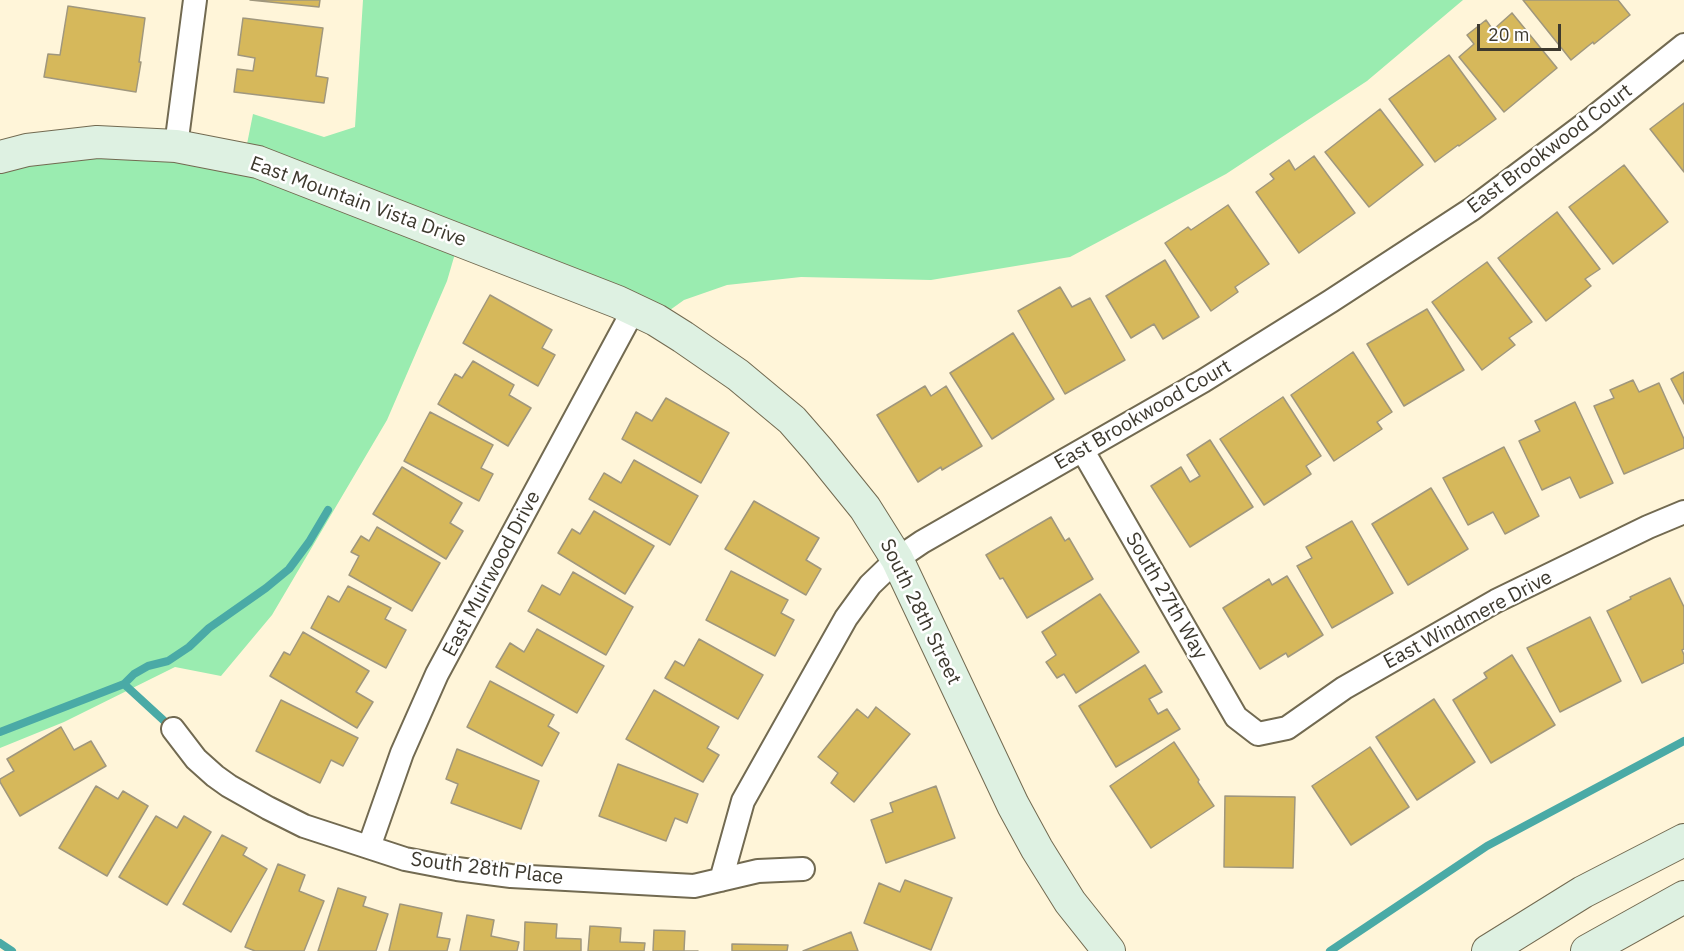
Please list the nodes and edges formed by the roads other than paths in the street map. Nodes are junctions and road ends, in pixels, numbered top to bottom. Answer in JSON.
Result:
{"nodes":[{"id":1,"x":195,"y":0,"type":"edge"},
{"id":2,"x":1684,"y":45,"type":"edge"},
{"id":3,"x":176,"y":146,"type":"junction"},
{"id":4,"x":0,"y":157,"type":"edge"},
{"id":5,"x":634,"y":309,"type":"junction"},
{"id":6,"x":1083,"y":451,"type":"junction"},
{"id":7,"x":1684,"y":512,"type":"edge"},
{"id":8,"x":897,"y":559,"type":"junction"},
{"id":9,"x":173,"y":729,"type":"dead end"},
{"id":10,"x":1258,"y":734,"type":"joint"},
{"id":11,"x":1684,"y":840,"type":"edge"},
{"id":12,"x":369,"y":847,"type":"junction"},
{"id":13,"x":803,"y":869,"type":"dead end"},
{"id":14,"x":722,"y":880,"type":"junction"},
{"id":15,"x":1684,"y":897,"type":"edge"},
{"id":16,"x":1110,"y":951,"type":"edge"},
{"id":17,"x":1488,"y":951,"type":"edge"},
{"id":18,"x":1587,"y":951,"type":"edge"}],
"edges":[{"from":1,"to":3,"type":"street"},
{"from":2,"to":6,"type":"street","name":"East Brookwood Court"},
{"from":3,"to":4,"type":"street","name":"East Mountain Vista Drive"},
{"from":3,"to":5,"type":"street","name":"East Mountain Vista Drive"},
{"from":5,"to":8,"type":"street","name":"South 28th Street"},
{"from":5,"to":12,"type":"street","name":"East Muirwood Drive"},
{"from":6,"to":8,"type":"street","name":"East Brookwood Court"},
{"from":6,"to":10,"type":"street","name":"South 27th Way"},
{"from":7,"to":10,"type":"street","name":"East Windmere Drive"},
{"from":8,"to":14,"type":"street","name":"East Brookwood Court"},
{"from":8,"to":16,"type":"street","name":"South 28th Street"},
{"from":9,"to":12,"type":"street","name":"South 28th Place"},
{"from":11,"to":17,"type":"street"},
{"from":12,"to":14,"type":"street","name":"South 28th Place"},
{"from":13,"to":14,"type":"street","name":"South 28th Place"},
{"from":15,"to":18,"type":"street"}]}
